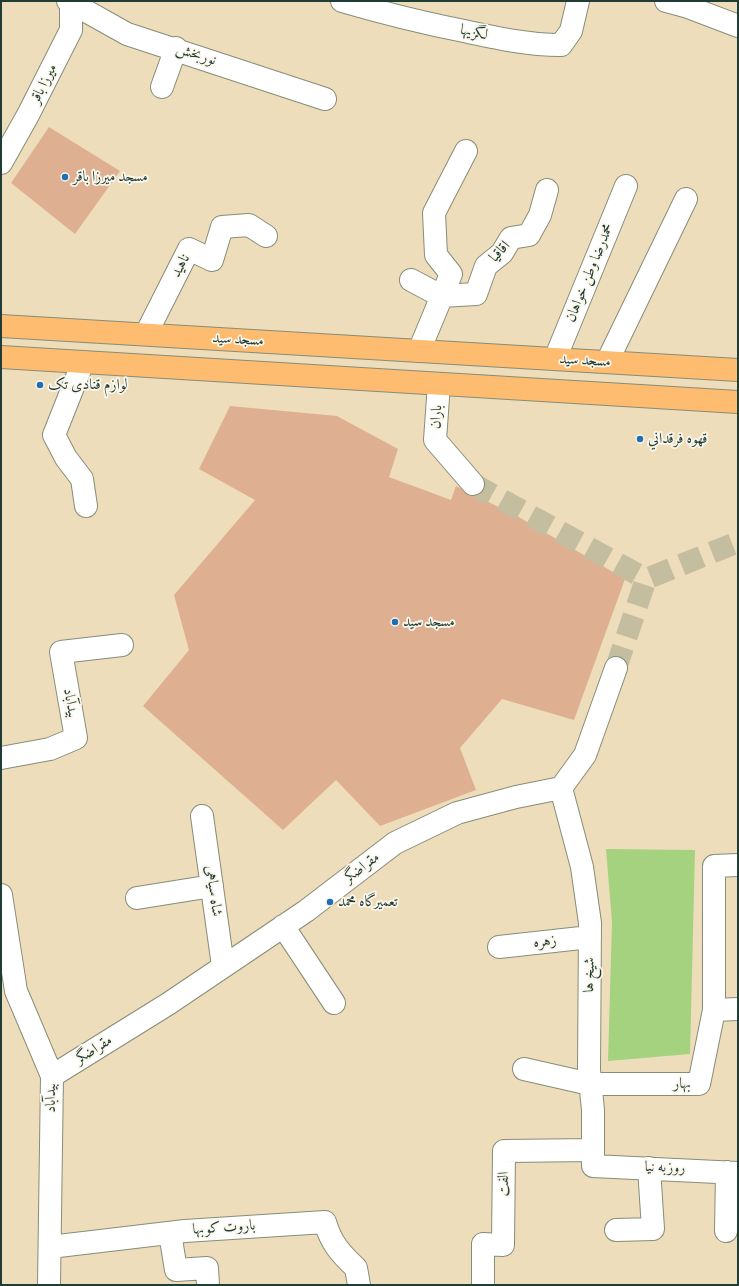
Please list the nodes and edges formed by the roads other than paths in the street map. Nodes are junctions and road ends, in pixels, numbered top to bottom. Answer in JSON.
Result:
{"nodes":[{"id":1,"x":342,"y":1,"type":"edge"},
{"id":2,"x":578,"y":1,"type":"edge"},
{"id":3,"x":666,"y":1,"type":"edge"},
{"id":4,"x":70,"y":2,"type":"edge"},
{"id":5,"x":738,"y":26,"type":"edge"},
{"id":6,"x":176,"y":48,"type":"junction"},
{"id":7,"x":162,"y":87,"type":"dead end"},
{"id":8,"x":326,"y":99,"type":"dead end"},
{"id":9,"x":466,"y":151,"type":"dead end"},
{"id":10,"x":1,"y":163,"type":"edge"},
{"id":11,"x":626,"y":186,"type":"dead end"},
{"id":12,"x":547,"y":190,"type":"dead end"},
{"id":13,"x":686,"y":199,"type":"dead end"},
{"id":14,"x":266,"y":236,"type":"dead end"},
{"id":15,"x":411,"y":280,"type":"dead end"},
{"id":16,"x":441,"y":296,"type":"junction"},
{"id":17,"x":1,"y":326,"type":"edge"},
{"id":18,"x":146,"y":334,"type":"junction"},
{"id":19,"x":419,"y":351,"type":"junction"},
{"id":20,"x":1,"y":357,"type":"edge"},
{"id":21,"x":555,"y":359,"type":"junction"},
{"id":22,"x":83,"y":362,"type":"junction"},
{"id":23,"x":607,"y":362,"type":"junction"},
{"id":24,"x":663,"y":366,"type":"junction"},
{"id":25,"x":738,"y":370,"type":"edge"},
{"id":26,"x":439,"y":384,"type":"junction"},
{"id":27,"x":663,"y":397,"type":"junction"},
{"id":28,"x":738,"y":402,"type":"edge"},
{"id":29,"x":473,"y":484,"type":"tunnel mouth"},
{"id":30,"x":86,"y":506,"type":"dead end"},
{"id":31,"x":122,"y":645,"type":"dead end"},
{"id":32,"x":616,"y":668,"type":"tunnel mouth"},
{"id":33,"x":1,"y":758,"type":"edge"},
{"id":34,"x":561,"y":788,"type":"junction"},
{"id":35,"x":202,"y":816,"type":"dead end"},
{"id":36,"x":738,"y":865,"type":"edge"},
{"id":37,"x":212,"y":886,"type":"junction"},
{"id":38,"x":136,"y":898,"type":"dead end"},
{"id":39,"x":2,"y":907,"type":"edge"},
{"id":40,"x":283,"y":926,"type":"junction"},
{"id":41,"x":590,"y":937,"type":"junction"},
{"id":42,"x":499,"y":947,"type":"dead end"},
{"id":43,"x":224,"y":966,"type":"junction"},
{"id":44,"x":334,"y":1003,"type":"dead end"},
{"id":45,"x":738,"y":1009,"type":"edge"},
{"id":46,"x":714,"y":1010,"type":"junction"},
{"id":47,"x":524,"y":1069,"type":"dead end"},
{"id":48,"x":52,"y":1076,"type":"junction"},
{"id":49,"x":590,"y":1084,"type":"junction"},
{"id":50,"x":593,"y":1158,"type":"junction"},
{"id":51,"x":649,"y":1168,"type":"junction"},
{"id":52,"x":732,"y":1172,"type":"edge"},
{"id":53,"x":616,"y":1230,"type":"dead end"},
{"id":54,"x":726,"y":1231,"type":"dead end"},
{"id":55,"x":170,"y":1233,"type":"junction"},
{"id":56,"x":50,"y":1247,"type":"junction"},
{"id":57,"x":49,"y":1285,"type":"edge"},
{"id":58,"x":208,"y":1285,"type":"edge"},
{"id":59,"x":359,"y":1285,"type":"edge"},
{"id":60,"x":483,"y":1285,"type":"edge"}],
"edges":[{"from":1,"to":2,"type":"street","name":"لگزیها"},
{"from":3,"to":5,"type":"street"},
{"from":4,"to":6,"type":"street","name":"نوربخش"},
{"from":4,"to":10,"type":"street","name":"میرزا باقر"},
{"from":6,"to":7,"type":"street"},
{"from":6,"to":8,"type":"street","name":"نوربخش"},
{"from":9,"to":16,"type":"street"},
{"from":11,"to":21,"type":"street","name":"محمدرضا وطن خواهان"},
{"from":12,"to":16,"type":"street","name":"اقاقیا"},
{"from":13,"to":23,"type":"street"},
{"from":14,"to":18,"type":"street","name":"ناهید"},
{"from":15,"to":16,"type":"street"},
{"from":16,"to":19,"type":"street"},
{"from":17,"to":18,"type":"main road","name":"مسجد سید"},
{"from":18,"to":19,"type":"main road","name":"مسجد سید"},
{"from":19,"to":21,"type":"main road","name":"مسجد سید"},
{"from":20,"to":22,"type":"main road","name":"مسجد سید"},
{"from":21,"to":23,"type":"main road","name":"مسجد سید"},
{"from":22,"to":26,"type":"main road","name":"مسجد سید"},
{"from":22,"to":30,"type":"street"},
{"from":23,"to":24,"type":"main road","name":"مسجد سید"},
{"from":24,"to":25,"type":"main road","name":"مسجد سید"},
{"from":24,"to":27,"type":"main road"},
{"from":26,"to":27,"type":"main road","name":"مسجد سید"},
{"from":26,"to":29,"type":"street","name":"باران"},
{"from":27,"to":28,"type":"main road","name":"مسجد سید"},
{"from":31,"to":33,"type":"street","name":"بیدآباد"},
{"from":32,"to":34,"type":"street"},
{"from":34,"to":40,"type":"street","name":"مقراضگر"},
{"from":34,"to":41,"type":"street","name":"شیخ ها"},
{"from":35,"to":37,"type":"street","name":"شاه سیاهی"},
{"from":36,"to":46,"type":"street","name":"بهار"},
{"from":37,"to":38,"type":"street"},
{"from":37,"to":43,"type":"street","name":"شاه سیاهی"},
{"from":39,"to":48,"type":"street","name":"بیدآباد"},
{"from":40,"to":43,"type":"street","name":"مقراضگر"},
{"from":40,"to":44,"type":"street"},
{"from":41,"to":42,"type":"street","name":"زهره"},
{"from":41,"to":49,"type":"street","name":"شیخ ها"},
{"from":43,"to":48,"type":"street","name":"مقراضگر"},
{"from":45,"to":46,"type":"street"},
{"from":46,"to":49,"type":"street","name":"بهار"},
{"from":47,"to":49,"type":"street"},
{"from":48,"to":56,"type":"street","name":"بیدآباد"},
{"from":49,"to":50,"type":"street","name":"شیخ ها"},
{"from":50,"to":51,"type":"street","name":"روزبه نیا"},
{"from":50,"to":60,"type":"street","name":"الفت"},
{"from":51,"to":52,"type":"street","name":"روزبه نیا"},
{"from":51,"to":53,"type":"street"},
{"from":52,"to":54,"type":"street"},
{"from":55,"to":56,"type":"street","name":"باروت کوبها"},
{"from":55,"to":58,"type":"street"},
{"from":55,"to":59,"type":"street","name":"باروت کوبها"},
{"from":56,"to":57,"type":"street","name":"بیدآباد"}]}
